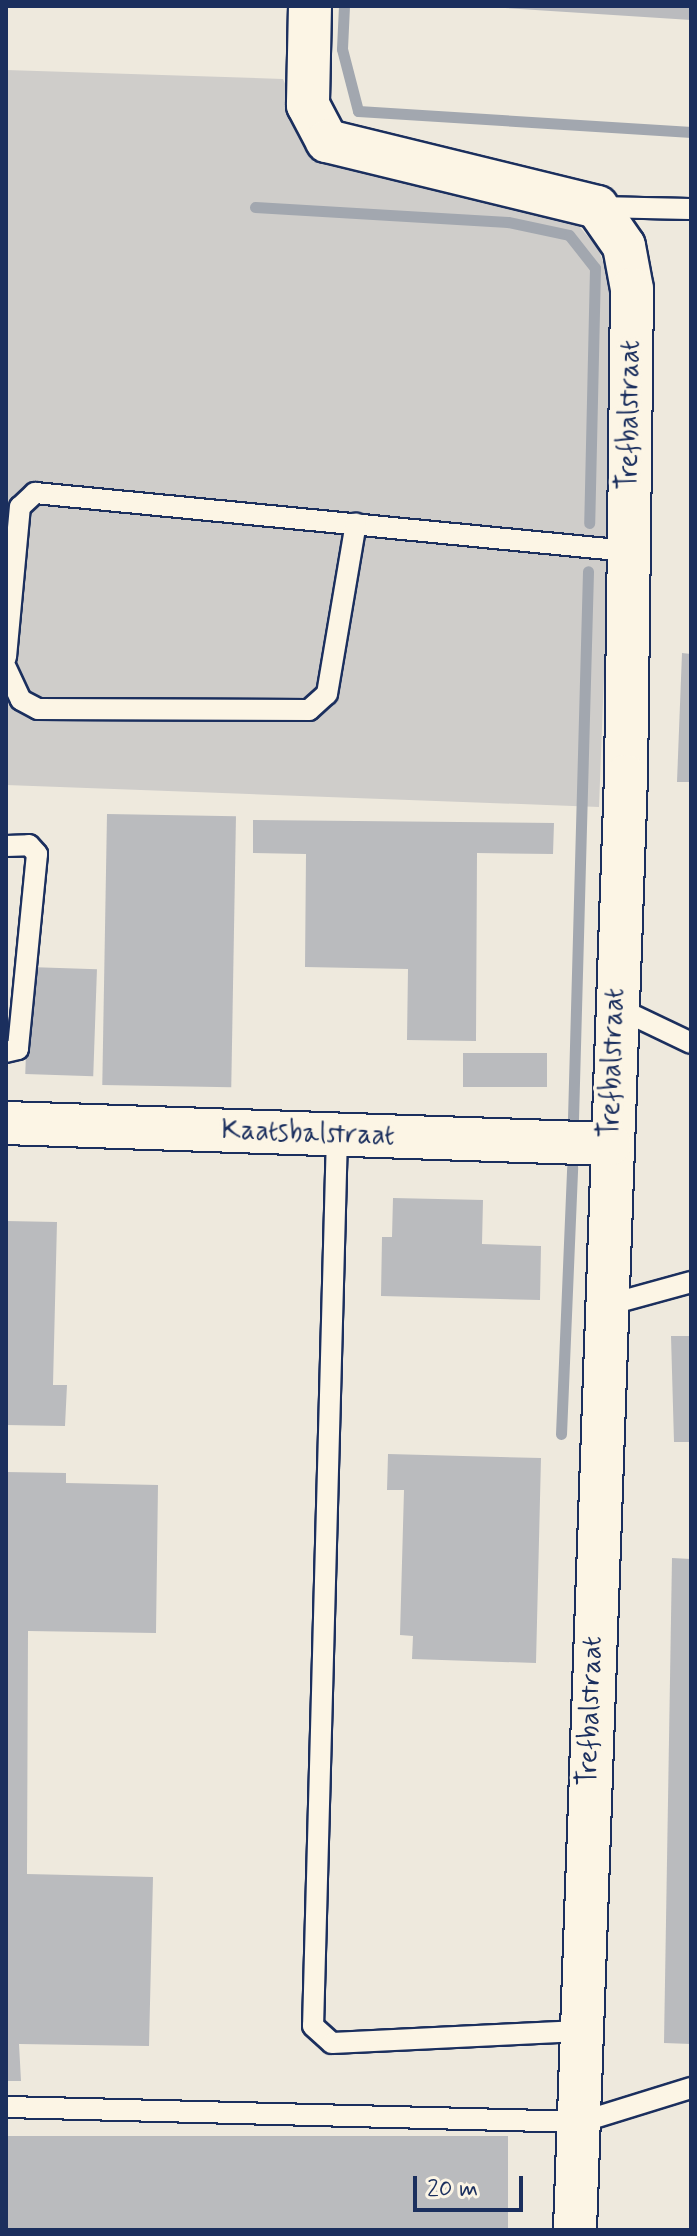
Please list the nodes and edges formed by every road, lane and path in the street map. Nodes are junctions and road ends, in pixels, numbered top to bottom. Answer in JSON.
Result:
{"nodes":[{"id":1,"x":310,"y":6,"type":"edge"},
{"id":2,"x":597,"y":207,"type":"junction"},
{"id":3,"x":691,"y":209,"type":"edge"},
{"id":4,"x":356,"y":523,"type":"junction"},
{"id":5,"x":628,"y":551,"type":"junction"},
{"id":6,"x":6,"y":657,"type":"edge"},
{"id":7,"x":6,"y":668,"type":"edge"},
{"id":8,"x":6,"y":846,"type":"edge"},
{"id":9,"x":616,"y":1007,"type":"junction"},
{"id":10,"x":691,"y":1043,"type":"edge"},
{"id":11,"x":6,"y":1052,"type":"edge"},
{"id":12,"x":6,"y":1123,"type":"edge"},
{"id":13,"x":337,"y":1135,"type":"junction"},
{"id":14,"x":610,"y":1144,"type":"junction"},
{"id":15,"x":691,"y":1282,"type":"edge"},
{"id":16,"x":604,"y":1306,"type":"junction"},
{"id":17,"x":580,"y":2031,"type":"junction"},
{"id":18,"x":691,"y":2088,"type":"edge"},
{"id":19,"x":6,"y":2107,"type":"edge"},
{"id":20,"x":581,"y":2122,"type":"junction"},
{"id":21,"x":575,"y":2230,"type":"edge"}],
"edges":[{"from":1,"to":2,"type":"street"},
{"from":2,"to":3,"type":"lane"},
{"from":2,"to":5,"type":"street","name":"Trefbalstraat"},
{"from":4,"to":5,"type":"lane"},
{"from":4,"to":6,"type":"lane"},
{"from":4,"to":7,"type":"lane"},
{"from":5,"to":9,"type":"street","name":"Trefbalstraat"},
{"from":8,"to":11,"type":"lane"},
{"from":9,"to":10,"type":"lane"},
{"from":9,"to":14,"type":"street","name":"Trefbalstraat"},
{"from":12,"to":13,"type":"street","name":"Kaatsbalstraat"},
{"from":13,"to":14,"type":"street","name":"Kaatsbalstraat"},
{"from":13,"to":17,"type":"lane"},
{"from":14,"to":16,"type":"street","name":"Trefbalstraat"},
{"from":15,"to":16,"type":"lane"},
{"from":16,"to":17,"type":"street","name":"Trefbalstraat"},
{"from":17,"to":20,"type":"street","name":"Trefbalstraat"},
{"from":18,"to":20,"type":"lane"},
{"from":19,"to":20,"type":"lane"},
{"from":20,"to":21,"type":"street","name":"Trefbalstraat"}]}
